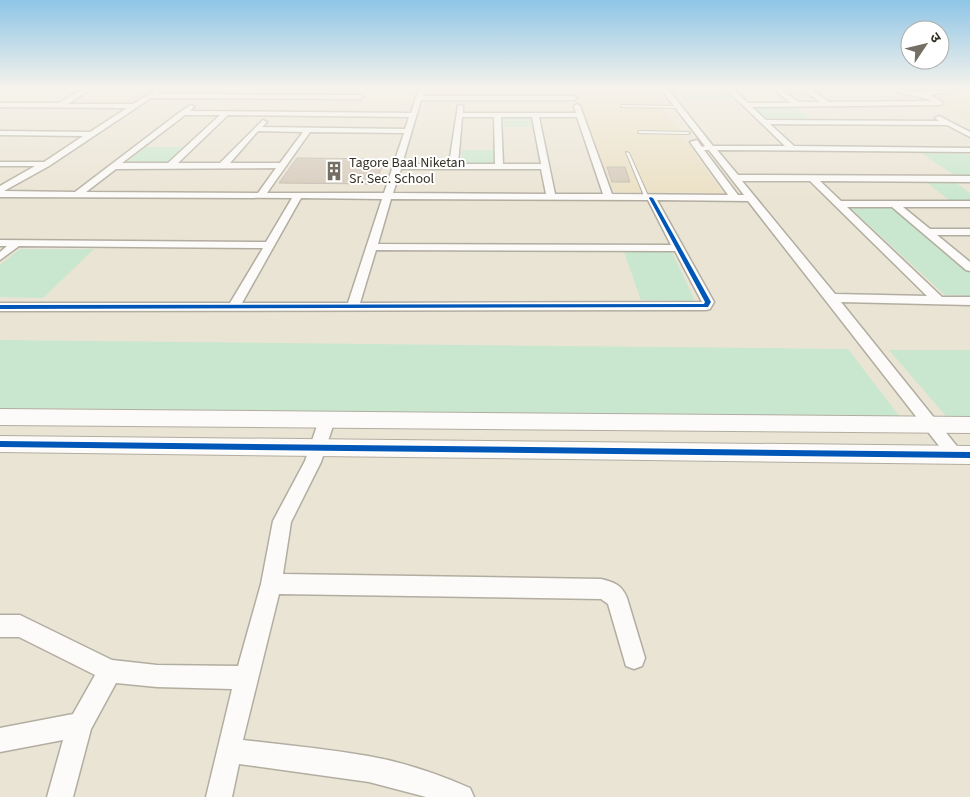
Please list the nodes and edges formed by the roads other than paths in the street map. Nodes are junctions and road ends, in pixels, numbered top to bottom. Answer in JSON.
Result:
{"nodes":[{"id":1,"x":105,"y":125,"type":"edge"},
{"id":2,"x":166,"y":125,"type":"edge"},
{"id":3,"x":214,"y":125,"type":"edge"},
{"id":4,"x":261,"y":125,"type":"edge"},
{"id":5,"x":410,"y":125,"type":"edge"},
{"id":6,"x":458,"y":125,"type":"edge"},
{"id":7,"x":497,"y":125,"type":"edge"},
{"id":8,"x":537,"y":125,"type":"edge"},
{"id":9,"x":584,"y":125,"type":"edge"},
{"id":10,"x":683,"y":125,"type":"edge"},
{"id":11,"x":689,"y":125,"type":"edge"},
{"id":12,"x":767,"y":125,"type":"edge"},
{"id":13,"x":951,"y":125,"type":"edge"},
{"id":14,"x":257,"y":129,"type":"junction"},
{"id":15,"x":308,"y":130,"type":"junction"},
{"id":16,"x":408,"y":131,"type":"junction"},
{"id":17,"x":639,"y":132,"type":"dead end"},
{"id":18,"x":0,"y":133,"type":"edge"},
{"id":19,"x":688,"y":133,"type":"junction"},
{"id":20,"x":92,"y":134,"type":"junction"},
{"id":21,"x":970,"y":135,"type":"edge"},
{"id":22,"x":698,"y":148,"type":"junction"},
{"id":23,"x":711,"y":148,"type":"junction"},
{"id":24,"x":792,"y":149,"type":"junction"},
{"id":25,"x":970,"y":150,"type":"edge"},
{"id":26,"x":627,"y":153,"type":"dead end"},
{"id":27,"x":0,"y":164,"type":"edge"},
{"id":28,"x":46,"y":164,"type":"junction"},
{"id":29,"x":223,"y":165,"type":"junction"},
{"id":30,"x":282,"y":165,"type":"junction"},
{"id":31,"x":114,"y":166,"type":"junction"},
{"id":32,"x":170,"y":166,"type":"junction"},
{"id":33,"x":396,"y":166,"type":"junction"},
{"id":34,"x":453,"y":166,"type":"junction"},
{"id":35,"x":499,"y":167,"type":"junction"},
{"id":36,"x":545,"y":167,"type":"junction"},
{"id":37,"x":734,"y":178,"type":"junction"},
{"id":38,"x":812,"y":178,"type":"junction"},
{"id":39,"x":970,"y":179,"type":"edge"},
{"id":40,"x":0,"y":190,"type":"edge"},
{"id":41,"x":0,"y":194,"type":"edge"},
{"id":42,"x":76,"y":196,"type":"junction"},
{"id":43,"x":260,"y":196,"type":"junction"},
{"id":44,"x":298,"y":196,"type":"junction"},
{"id":45,"x":388,"y":196,"type":"junction"},
{"id":46,"x":551,"y":197,"type":"junction"},
{"id":47,"x":609,"y":198,"type":"junction"},
{"id":48,"x":649,"y":198,"type":"junction"},
{"id":49,"x":735,"y":198,"type":"junction"},
{"id":50,"x":750,"y":198,"type":"junction"},
{"id":51,"x":840,"y":204,"type":"junction"},
{"id":52,"x":894,"y":204,"type":"junction"},
{"id":53,"x":970,"y":204,"type":"edge"},
{"id":54,"x":927,"y":232,"type":"junction"},
{"id":55,"x":970,"y":232,"type":"edge"},
{"id":56,"x":0,"y":243,"type":"edge"},
{"id":57,"x":18,"y":243,"type":"junction"},
{"id":58,"x":270,"y":245,"type":"junction"},
{"id":59,"x":371,"y":247,"type":"junction"},
{"id":60,"x":678,"y":248,"type":"junction"},
{"id":61,"x":0,"y":257,"type":"edge"},
{"id":62,"x":970,"y":268,"type":"edge"},
{"id":63,"x":829,"y":298,"type":"junction"},
{"id":64,"x":938,"y":300,"type":"junction"},
{"id":65,"x":970,"y":301,"type":"edge"},
{"id":66,"x":235,"y":305,"type":"junction"},
{"id":67,"x":0,"y":306,"type":"edge"},
{"id":68,"x":353,"y":306,"type":"junction"},
{"id":69,"x":0,"y":417,"type":"edge"},
{"id":70,"x":327,"y":420,"type":"junction"},
{"id":71,"x":930,"y":424,"type":"junction"},
{"id":72,"x":970,"y":424,"type":"edge"},
{"id":73,"x":0,"y":444,"type":"edge"},
{"id":74,"x":319,"y":446,"type":"junction"},
{"id":75,"x":963,"y":455,"type":"edge"},
{"id":76,"x":271,"y":584,"type":"junction"},
{"id":77,"x":0,"y":626,"type":"edge"},
{"id":78,"x":634,"y":658,"type":"dead end"},
{"id":79,"x":110,"y":671,"type":"junction"},
{"id":80,"x":247,"y":678,"type":"junction"},
{"id":81,"x":80,"y":725,"type":"junction"},
{"id":82,"x":0,"y":740,"type":"edge"},
{"id":83,"x":228,"y":750,"type":"junction"},
{"id":84,"x":60,"y":797,"type":"edge"},
{"id":85,"x":220,"y":797,"type":"edge"},
{"id":86,"x":461,"y":797,"type":"edge"}],
"edges":[{"from":1,"to":20,"type":"street"},
{"from":2,"to":31,"type":"street"},
{"from":3,"to":32,"type":"street"},
{"from":4,"to":14,"type":"street"},
{"from":5,"to":16,"type":"street"},
{"from":6,"to":34,"type":"street"},
{"from":7,"to":35,"type":"street"},
{"from":8,"to":36,"type":"street"},
{"from":9,"to":47,"type":"street"},
{"from":10,"to":19,"type":"street"},
{"from":11,"to":23,"type":"street"},
{"from":12,"to":24,"type":"street"},
{"from":13,"to":21,"type":"street"},
{"from":14,"to":15,"type":"street"},
{"from":14,"to":29,"type":"street"},
{"from":15,"to":16,"type":"street"},
{"from":15,"to":30,"type":"street"},
{"from":16,"to":33,"type":"street"},
{"from":17,"to":19,"type":"lane"},
{"from":18,"to":20,"type":"street"},
{"from":19,"to":22,"type":"street"},
{"from":20,"to":28,"type":"street"},
{"from":22,"to":23,"type":"street"},
{"from":22,"to":49,"type":"street"},
{"from":23,"to":24,"type":"street"},
{"from":23,"to":37,"type":"street"},
{"from":24,"to":25,"type":"street"},
{"from":26,"to":48,"type":"lane"},
{"from":27,"to":28,"type":"street"},
{"from":28,"to":40,"type":"street"},
{"from":29,"to":30,"type":"street"},
{"from":29,"to":32,"type":"street"},
{"from":30,"to":43,"type":"street"},
{"from":31,"to":32,"type":"street"},
{"from":31,"to":42,"type":"street"},
{"from":33,"to":34,"type":"street"},
{"from":33,"to":45,"type":"street"},
{"from":34,"to":35,"type":"street"},
{"from":35,"to":36,"type":"street"},
{"from":36,"to":46,"type":"street"},
{"from":37,"to":38,"type":"street"},
{"from":37,"to":50,"type":"street"},
{"from":38,"to":39,"type":"street"},
{"from":38,"to":51,"type":"street"},
{"from":41,"to":42,"type":"street"},
{"from":42,"to":43,"type":"street"},
{"from":43,"to":44,"type":"street"},
{"from":44,"to":45,"type":"street"},
{"from":44,"to":58,"type":"street"},
{"from":45,"to":46,"type":"street"},
{"from":45,"to":59,"type":"street"},
{"from":46,"to":47,"type":"street"},
{"from":47,"to":48,"type":"street"},
{"from":48,"to":49,"type":"street"},
{"from":48,"to":60,"type":"street"},
{"from":49,"to":50,"type":"street"},
{"from":50,"to":63,"type":"street"},
{"from":51,"to":52,"type":"street"},
{"from":51,"to":64,"type":"street"},
{"from":52,"to":53,"type":"street"},
{"from":52,"to":54,"type":"street"},
{"from":54,"to":55,"type":"street"},
{"from":54,"to":62,"type":"street"},
{"from":56,"to":57,"type":"street"},
{"from":57,"to":58,"type":"street"},
{"from":57,"to":61,"type":"street"},
{"from":58,"to":66,"type":"street"},
{"from":59,"to":60,"type":"street"},
{"from":59,"to":68,"type":"street"},
{"from":60,"to":68,"type":"street"},
{"from":63,"to":64,"type":"street"},
{"from":63,"to":71,"type":"street"},
{"from":64,"to":65,"type":"street"},
{"from":66,"to":67,"type":"street"},
{"from":66,"to":68,"type":"street"},
{"from":69,"to":70,"type":"street"},
{"from":70,"to":71,"type":"street"},
{"from":70,"to":74,"type":"street"},
{"from":71,"to":72,"type":"street"},
{"from":71,"to":75,"type":"street"},
{"from":73,"to":74,"type":"street"},
{"from":74,"to":75,"type":"street"},
{"from":74,"to":76,"type":"street"},
{"from":76,"to":78,"type":"street"},
{"from":76,"to":80,"type":"street"},
{"from":77,"to":79,"type":"street"},
{"from":79,"to":80,"type":"street"},
{"from":79,"to":81,"type":"street"},
{"from":80,"to":83,"type":"street"},
{"from":81,"to":82,"type":"street"},
{"from":81,"to":84,"type":"street"},
{"from":83,"to":85,"type":"street"},
{"from":83,"to":86,"type":"street"}]}
